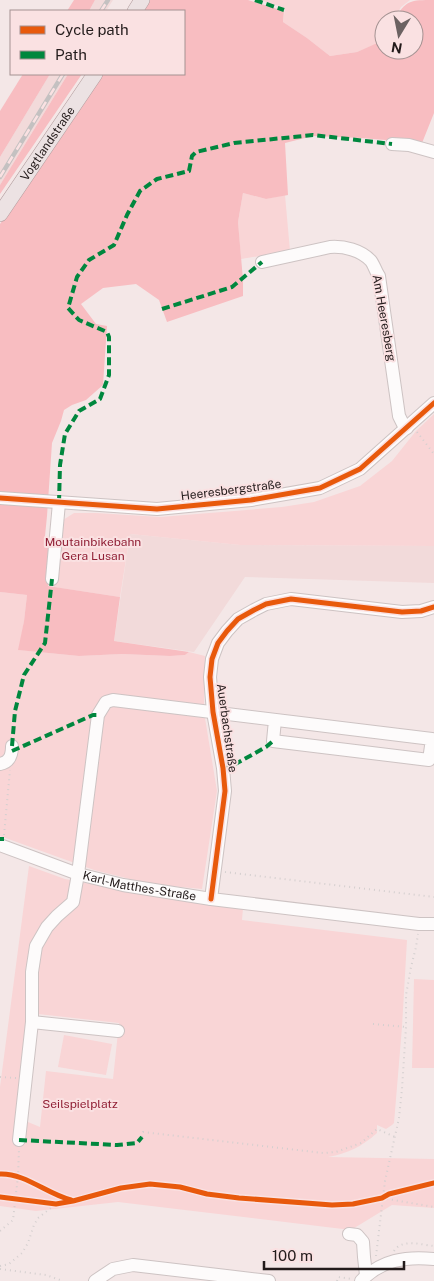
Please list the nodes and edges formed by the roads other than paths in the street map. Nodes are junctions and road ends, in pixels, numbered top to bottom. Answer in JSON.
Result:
{"nodes":[{"id":1,"x":94,"y":75,"type":"edge"},
{"id":2,"x":392,"y":144,"type":"dead end"},
{"id":3,"x":434,"y":152,"type":"edge"},
{"id":4,"x":0,"y":214,"type":"edge"},
{"id":5,"x":262,"y":262,"type":"dead end"},
{"id":6,"x":434,"y":403,"type":"edge"},
{"id":7,"x":408,"y":426,"type":"junction"},
{"id":8,"x":0,"y":498,"type":"edge"},
{"id":9,"x":59,"y":503,"type":"junction"},
{"id":10,"x":52,"y":579,"type":"dead end"},
{"id":11,"x":434,"y":607,"type":"edge"},
{"id":12,"x":213,"y":712,"type":"junction"},
{"id":13,"x":275,"y":720,"type":"junction"},
{"id":14,"x":12,"y":746,"type":"dead end"},
{"id":15,"x":4,"y":763,"type":"edge"},
{"id":16,"x":2,"y":842,"type":"edge"},
{"id":17,"x":78,"y":874,"type":"junction"},
{"id":18,"x":211,"y":899,"type":"junction"},
{"id":19,"x":434,"y":924,"type":"edge"},
{"id":20,"x":32,"y":1022,"type":"junction"},
{"id":21,"x":118,"y":1031,"type":"dead end"},
{"id":22,"x":19,"y":1140,"type":"road end"},
{"id":23,"x":349,"y":1234,"type":"dead end"},
{"id":24,"x":434,"y":1259,"type":"edge"},
{"id":25,"x":367,"y":1275,"type":"edge"},
{"id":26,"x":95,"y":1281,"type":"edge"},
{"id":27,"x":269,"y":1281,"type":"edge"}],
"edges":[{"from":1,"to":4,"type":"main road","name":"Vogtlandstraße"},
{"from":2,"to":3,"type":"street"},
{"from":5,"to":7,"type":"street","name":"Am Heeresberg"},
{"from":6,"to":7,"type":"street","name":"Heeresbergstraße"},
{"from":7,"to":9,"type":"street","name":"Heeresbergstraße"},
{"from":8,"to":9,"type":"street","name":"Heeresbergstraße"},
{"from":9,"to":10,"type":"street"},
{"from":11,"to":12,"type":"street","name":"Auerbachstraße"},
{"from":12,"to":13,"type":"street","name":"Auerbachstraße"},
{"from":12,"to":17,"type":"street"},
{"from":12,"to":18,"type":"street","name":"Auerbachstraße"},
{"from":13,"to":13,"type":"street","name":"Auerbachstraße"},
{"from":14,"to":15,"type":"street"},
{"from":16,"to":17,"type":"street","name":"Karl-Matthes-Straße"},
{"from":17,"to":18,"type":"street","name":"Karl-Matthes-Straße"},
{"from":17,"to":20,"type":"street"},
{"from":18,"to":19,"type":"street","name":"Karl-Matthes-Straße"},
{"from":20,"to":21,"type":"street"},
{"from":20,"to":22,"type":"street"},
{"from":23,"to":25,"type":"street"},
{"from":24,"to":25,"type":"street"},
{"from":26,"to":27,"type":"street"}]}
